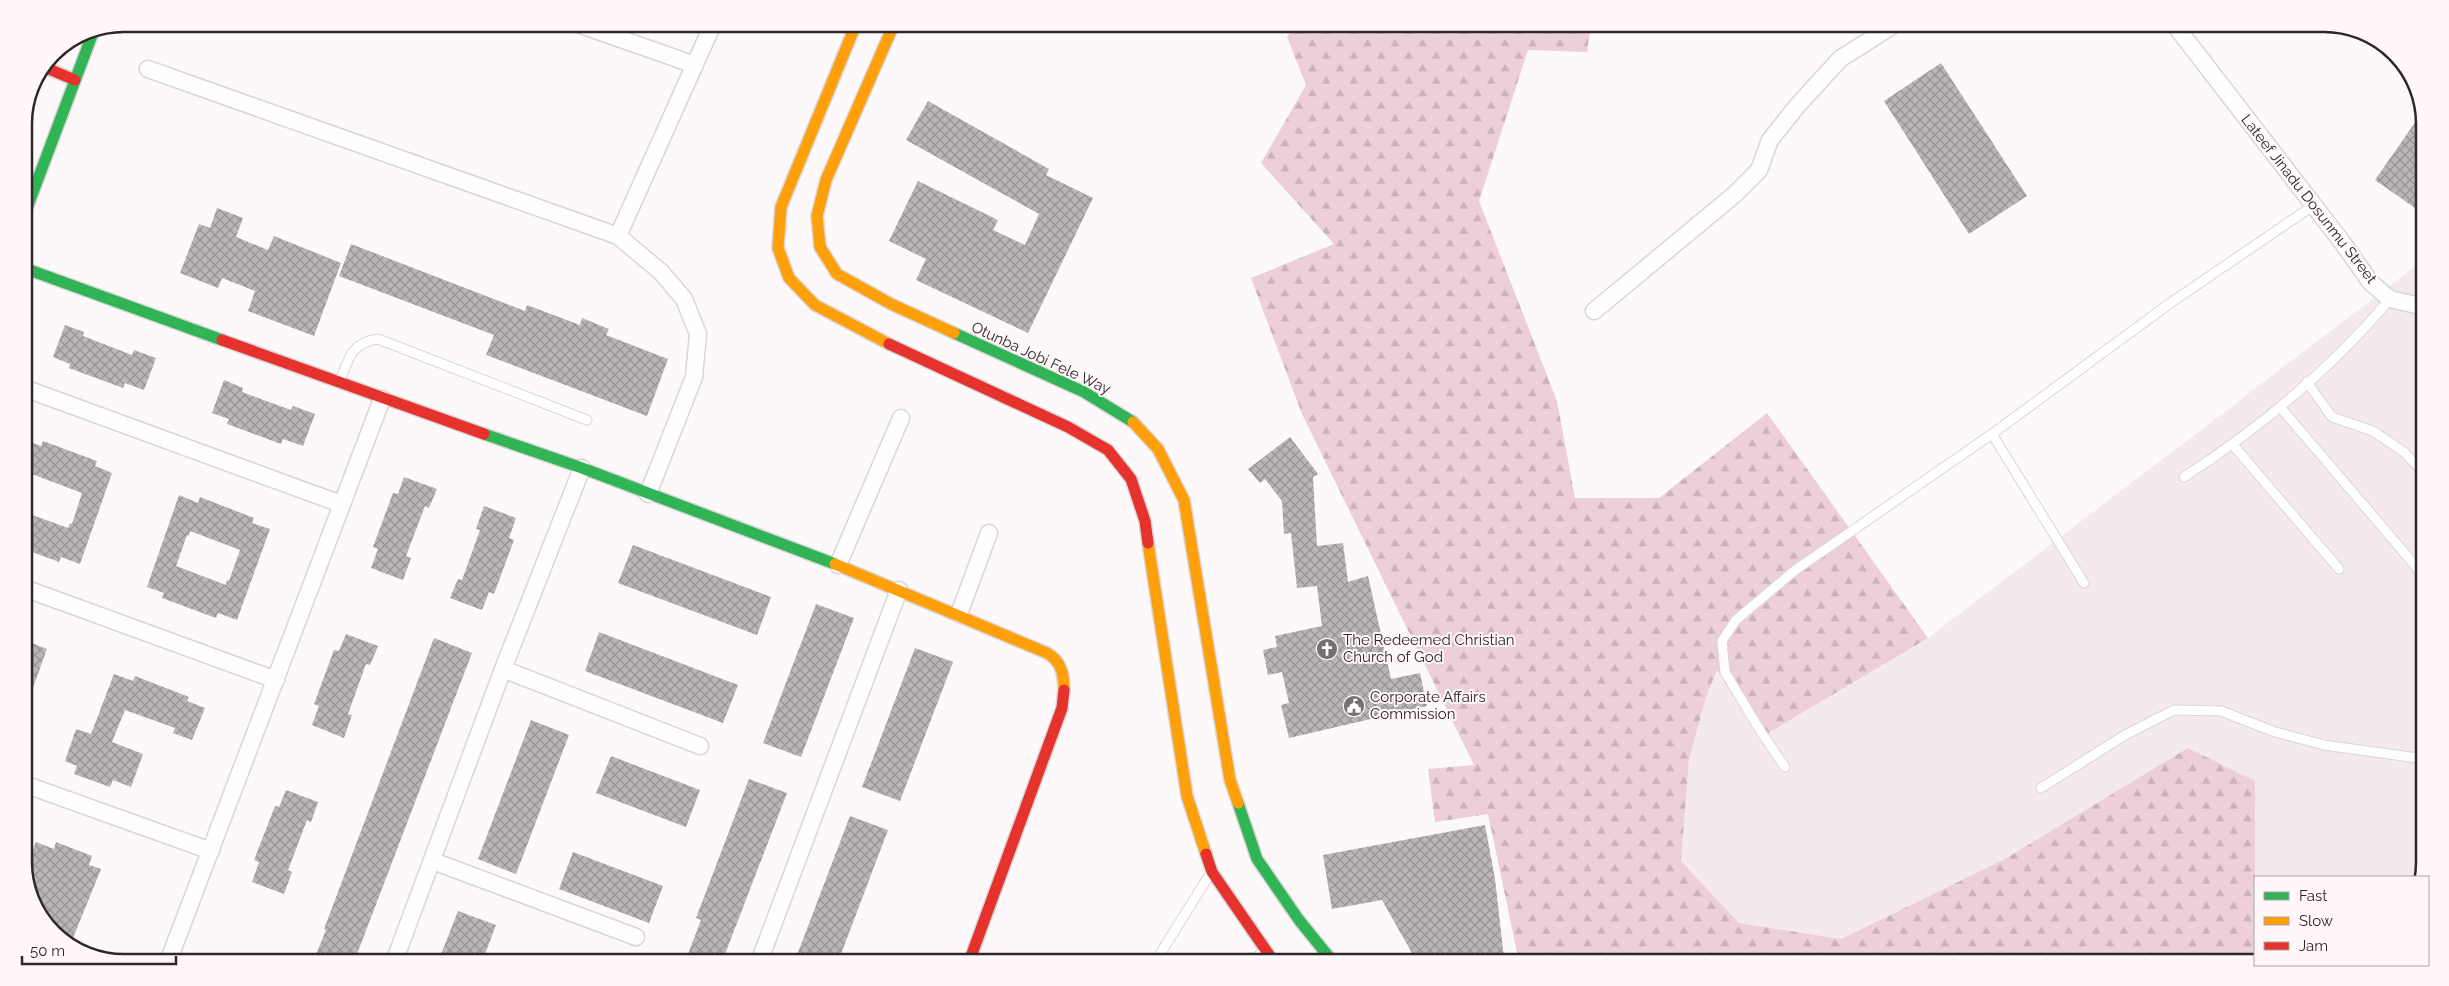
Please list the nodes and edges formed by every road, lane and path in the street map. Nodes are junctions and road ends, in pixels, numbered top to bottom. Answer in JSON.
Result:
{"nodes":[{"id":1,"x":601,"y":32,"type":"edge"},
{"id":2,"x":709,"y":32,"type":"edge"},
{"id":3,"x":853,"y":32,"type":"edge"},
{"id":4,"x":891,"y":32,"type":"edge"},
{"id":5,"x":1882,"y":32,"type":"edge"},
{"id":6,"x":2180,"y":32,"type":"edge"},
{"id":7,"x":90,"y":40,"type":"edge"},
{"id":8,"x":695,"y":65,"type":"junction"},
{"id":9,"x":148,"y":69,"type":"dead end"},
{"id":10,"x":51,"y":70,"type":"edge"},
{"id":11,"x":75,"y":80,"type":"junction"},
{"id":12,"x":33,"y":192,"type":"edge"},
{"id":13,"x":2314,"y":206,"type":"junction"},
{"id":14,"x":618,"y":236,"type":"junction"},
{"id":15,"x":33,"y":271,"type":"edge"},
{"id":16,"x":2390,"y":298,"type":"junction"},
{"id":17,"x":2416,"y":305,"type":"edge"},
{"id":18,"x":1594,"y":311,"type":"dead end"},
{"id":19,"x":2306,"y":382,"type":"junction"},
{"id":20,"x":339,"y":383,"type":"junction"},
{"id":21,"x":33,"y":391,"type":"edge"},
{"id":22,"x":382,"y":399,"type":"junction"},
{"id":23,"x":2281,"y":408,"type":"junction"},
{"id":24,"x":901,"y":418,"type":"dead end"},
{"id":25,"x":587,"y":420,"type":"dead end"},
{"id":26,"x":1992,"y":434,"type":"junction"},
{"id":27,"x":2233,"y":445,"type":"junction"},
{"id":28,"x":2416,"y":465,"type":"edge"},
{"id":29,"x":582,"y":468,"type":"junction"},
{"id":30,"x":2184,"y":477,"type":"dead end"},
{"id":31,"x":648,"y":494,"type":"junction"},
{"id":32,"x":341,"y":504,"type":"junction"},
{"id":33,"x":989,"y":533,"type":"dead end"},
{"id":34,"x":838,"y":565,"type":"junction"},
{"id":35,"x":2416,"y":567,"type":"edge"},
{"id":36,"x":2338,"y":568,"type":"dead end"},
{"id":37,"x":2084,"y":583,"type":"dead end"},
{"id":38,"x":899,"y":590,"type":"junction"},
{"id":39,"x":33,"y":591,"type":"edge"},
{"id":40,"x":959,"y":614,"type":"junction"},
{"id":41,"x":503,"y":669,"type":"junction"},
{"id":42,"x":276,"y":680,"type":"junction"},
{"id":43,"x":700,"y":746,"type":"dead end"},
{"id":44,"x":2416,"y":758,"type":"edge"},
{"id":45,"x":1784,"y":767,"type":"dead end"},
{"id":46,"x":33,"y":787,"type":"edge"},
{"id":47,"x":2041,"y":788,"type":"dead end"},
{"id":48,"x":211,"y":852,"type":"junction"},
{"id":49,"x":432,"y":861,"type":"junction"},
{"id":50,"x":1212,"y":872,"type":"junction"},
{"id":51,"x":636,"y":937,"type":"dead end"},
{"id":52,"x":1265,"y":952,"type":"joint"},
{"id":53,"x":171,"y":954,"type":"edge"},
{"id":54,"x":397,"y":954,"type":"edge"},
{"id":55,"x":762,"y":954,"type":"edge"},
{"id":56,"x":972,"y":954,"type":"edge"},
{"id":57,"x":1160,"y":954,"type":"edge"},
{"id":58,"x":1261,"y":954,"type":"edge"},
{"id":59,"x":1326,"y":954,"type":"edge"}],
"edges":[{"from":1,"to":8,"type":"street"},
{"from":2,"to":8,"type":"street"},
{"from":3,"to":50,"type":"street"},
{"from":4,"to":59,"type":"street","name":"Otunba Jobi Fele Way"},
{"from":5,"to":18,"type":"street"},
{"from":6,"to":13,"type":"street","name":"Lateef Jinadu Dosunmu Street"},
{"from":7,"to":11,"type":"street"},
{"from":8,"to":14,"type":"street"},
{"from":9,"to":14,"type":"street"},
{"from":10,"to":11,"type":"street"},
{"from":11,"to":12,"type":"street"},
{"from":13,"to":16,"type":"street","name":"Lateef Jinadu Dosunmu Street"},
{"from":13,"to":26,"type":"lane"},
{"from":14,"to":31,"type":"street"},
{"from":15,"to":20,"type":"street"},
{"from":16,"to":17,"type":"street"},
{"from":16,"to":19,"type":"lane"},
{"from":19,"to":23,"type":"lane"},
{"from":19,"to":28,"type":"lane"},
{"from":20,"to":22,"type":"street"},
{"from":20,"to":25,"type":"lane"},
{"from":21,"to":32,"type":"street"},
{"from":22,"to":29,"type":"street"},
{"from":22,"to":32,"type":"street"},
{"from":23,"to":27,"type":"lane"},
{"from":23,"to":35,"type":"lane"},
{"from":24,"to":34,"type":"street"},
{"from":26,"to":37,"type":"lane"},
{"from":26,"to":45,"type":"lane"},
{"from":27,"to":30,"type":"lane"},
{"from":27,"to":36,"type":"lane"},
{"from":29,"to":31,"type":"street"},
{"from":29,"to":41,"type":"street"},
{"from":31,"to":34,"type":"street"},
{"from":32,"to":42,"type":"street"},
{"from":33,"to":40,"type":"street"},
{"from":34,"to":38,"type":"street"},
{"from":38,"to":40,"type":"street"},
{"from":38,"to":55,"type":"street"},
{"from":39,"to":42,"type":"street"},
{"from":40,"to":56,"type":"street"},
{"from":41,"to":43,"type":"street"},
{"from":41,"to":49,"type":"street"},
{"from":42,"to":48,"type":"street"},
{"from":44,"to":47,"type":"lane"},
{"from":46,"to":48,"type":"street"},
{"from":48,"to":53,"type":"street"},
{"from":49,"to":51,"type":"street"},
{"from":49,"to":54,"type":"street"},
{"from":50,"to":52,"type":"street"},
{"from":50,"to":57,"type":"lane"},
{"from":52,"to":58,"type":"lane"}]}
